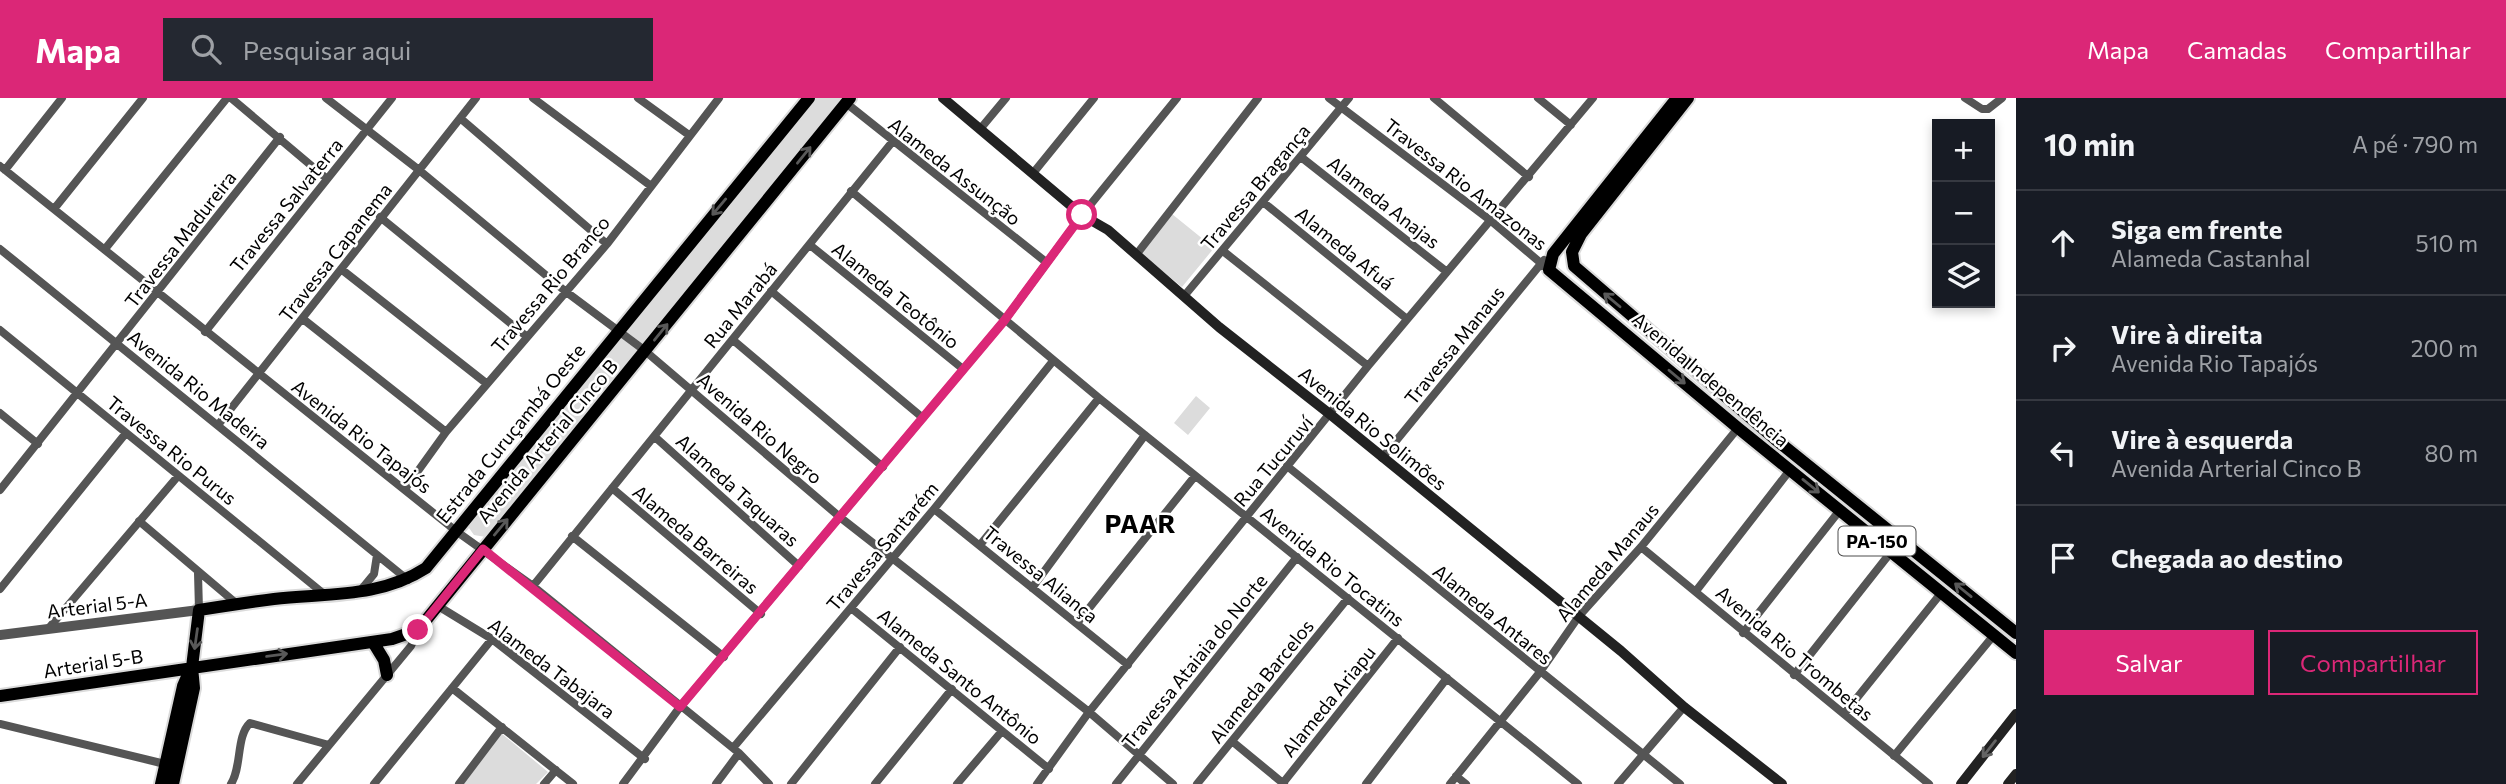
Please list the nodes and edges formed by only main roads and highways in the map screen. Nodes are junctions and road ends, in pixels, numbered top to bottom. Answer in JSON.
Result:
{"nodes":[{"id":1,"x":809,"y":98,"type":"edge"},
{"id":2,"x":943,"y":98,"type":"edge"},
{"id":3,"x":1677,"y":98,"type":"edge"},
{"id":4,"x":1688,"y":98,"type":"edge"},
{"id":5,"x":848,"y":101,"type":"edge"},
{"id":6,"x":1738,"y":428,"type":"junction"},
{"id":7,"x":1775,"y":439,"type":"junction"},
{"id":8,"x":2016,"y":632,"type":"edge"},
{"id":9,"x":373,"y":642,"type":"junction"},
{"id":10,"x":2016,"y":653,"type":"edge"},
{"id":11,"x":192,"y":667,"type":"junction"},
{"id":12,"x":387,"y":674,"type":"road end"},
{"id":13,"x":0,"y":696,"type":"edge"},
{"id":14,"x":2016,"y":714,"type":"edge"},
{"id":15,"x":2016,"y":774,"type":"edge"},
{"id":16,"x":161,"y":784,"type":"edge"},
{"id":17,"x":173,"y":784,"type":"edge"},
{"id":18,"x":1782,"y":784,"type":"edge"},
{"id":19,"x":1961,"y":784,"type":"edge"},
{"id":20,"x":2008,"y":784,"type":"edge"}],
"edges":[{"from":1,"to":11,"type":"main road","name":"Estrada Curuçambá Oeste","one_way":true},
{"from":2,"to":18,"type":"main road","name":"Avenida Rio Solimões"},
{"from":3,"to":6,"type":"main road","name":"Avenida Independência","number":"PA-150","one_way":true},
{"from":7,"to":4,"type":"main road","name":"Avenida Independência","number":"PA-150","one_way":true},
{"from":9,"to":5,"type":"main road","name":"Avenida Arterial Cinco B","one_way":true},
{"from":6,"to":7,"type":"main road"},
{"from":6,"to":10,"type":"main road","name":"Avenida Independência","number":"PA-150","one_way":true},
{"from":8,"to":7,"type":"main road","name":"Avenida Independência","number":"PA-150","one_way":true},
{"from":11,"to":9,"type":"main road","one_way":true},
{"from":9,"to":12,"type":"main road"},
{"from":11,"to":13,"type":"main road","name":"Arterial 5-B"},
{"from":11,"to":16,"type":"main road"},
{"from":11,"to":17,"type":"main road"},
{"from":14,"to":19,"type":"main road","one_way":true},
{"from":15,"to":20,"type":"main road"}]}
